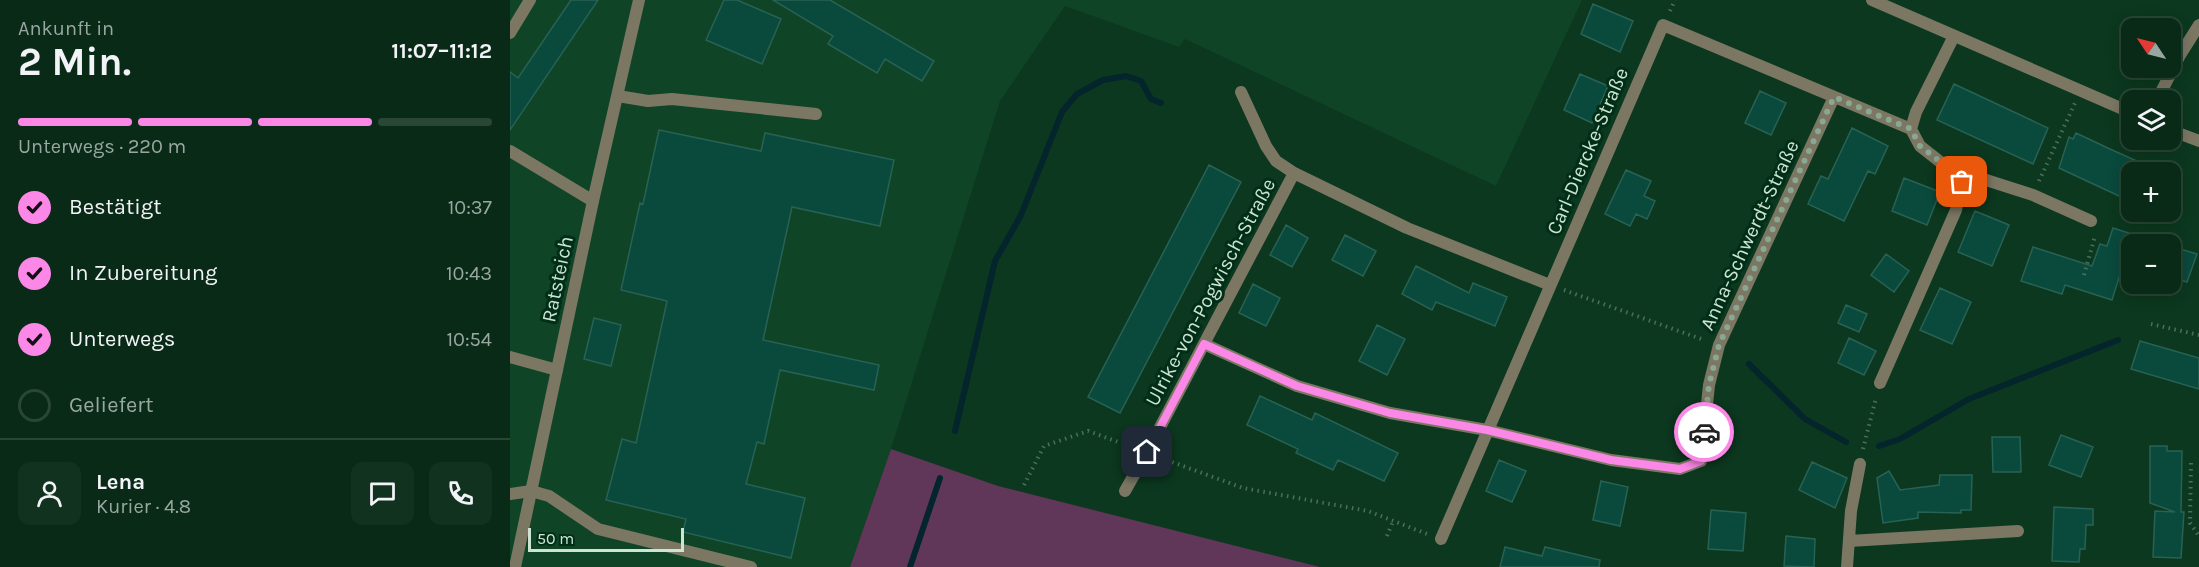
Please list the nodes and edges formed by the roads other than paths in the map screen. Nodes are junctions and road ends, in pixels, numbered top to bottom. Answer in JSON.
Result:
{"nodes":[{"id":1,"x":530,"y":0,"type":"edge"},
{"id":2,"x":639,"y":0,"type":"edge"},
{"id":3,"x":1872,"y":0,"type":"edge"},
{"id":4,"x":2199,"y":25,"type":"edge"},
{"id":5,"x":510,"y":33,"type":"edge"},
{"id":6,"x":1954,"y":36,"type":"junction"},
{"id":7,"x":2162,"y":90,"type":"edge"},
{"id":8,"x":1241,"y":92,"type":"dead end"},
{"id":9,"x":618,"y":96,"type":"junction"},
{"id":10,"x":1834,"y":97,"type":"junction"},
{"id":11,"x":2121,"y":108,"type":"edge"},
{"id":12,"x":816,"y":114,"type":"dead end"},
{"id":13,"x":1911,"y":129,"type":"junction"},
{"id":14,"x":2181,"y":134,"type":"edge"},
{"id":15,"x":2199,"y":141,"type":"edge"},
{"id":16,"x":510,"y":151,"type":"edge"},
{"id":17,"x":1294,"y":173,"type":"junction"},
{"id":18,"x":1962,"y":182,"type":"junction"},
{"id":19,"x":593,"y":201,"type":"junction"},
{"id":20,"x":2091,"y":221,"type":"road end"},
{"id":21,"x":1550,"y":285,"type":"junction"},
{"id":22,"x":1204,"y":344,"type":"junction"},
{"id":23,"x":510,"y":357,"type":"edge"},
{"id":24,"x":557,"y":370,"type":"junction"},
{"id":25,"x":1880,"y":382,"type":"road end"},
{"id":26,"x":1487,"y":430,"type":"junction"},
{"id":27,"x":1860,"y":464,"type":"dead end"},
{"id":28,"x":531,"y":491,"type":"junction"},
{"id":29,"x":1125,"y":492,"type":"dead end"},
{"id":30,"x":510,"y":494,"type":"edge"},
{"id":31,"x":2018,"y":531,"type":"dead end"},
{"id":32,"x":1441,"y":539,"type":"road end"},
{"id":33,"x":1849,"y":541,"type":"junction"},
{"id":34,"x":514,"y":567,"type":"edge"},
{"id":35,"x":751,"y":567,"type":"edge"},
{"id":36,"x":1847,"y":567,"type":"edge"}],
"edges":[{"from":1,"to":5,"type":"street"},
{"from":2,"to":9,"type":"street","name":"Ratsteich"},
{"from":3,"to":6,"type":"street"},
{"from":4,"to":7,"type":"street"},
{"from":6,"to":11,"type":"street"},
{"from":6,"to":13,"type":"street"},
{"from":8,"to":17,"type":"street","name":"Ulrike-von-Pogwisch-Straße"},
{"from":9,"to":12,"type":"street"},
{"from":9,"to":19,"type":"street","name":"Ratsteich"},
{"from":10,"to":13,"type":"street","name":"Carl-Diercke-Straße"},
{"from":10,"to":21,"type":"street","name":"Carl-Diercke-Straße"},
{"from":10,"to":26,"type":"street","name":"Anna-Schwerdt-Straße"},
{"from":13,"to":18,"type":"street"},
{"from":14,"to":15,"type":"street"},
{"from":16,"to":19,"type":"street"},
{"from":17,"to":21,"type":"street","name":"Ulrike-von-Pogwisch-Straße"},
{"from":17,"to":22,"type":"street","name":"Ulrike-von-Pogwisch-Straße"},
{"from":18,"to":20,"type":"street"},
{"from":18,"to":25,"type":"street"},
{"from":19,"to":24,"type":"street","name":"Ratsteich"},
{"from":21,"to":26,"type":"street","name":"Carl-Diercke-Straße"},
{"from":22,"to":26,"type":"street"},
{"from":22,"to":29,"type":"street","name":"Ulrike-von-Pogwisch-Straße"},
{"from":23,"to":24,"type":"street"},
{"from":24,"to":28,"type":"street","name":"Ratsteich"},
{"from":26,"to":32,"type":"street","name":"Carl-Diercke-Straße"},
{"from":27,"to":33,"type":"street"},
{"from":28,"to":30,"type":"street"},
{"from":28,"to":34,"type":"street","name":"Ratsteich"},
{"from":28,"to":35,"type":"street"},
{"from":31,"to":33,"type":"street"},
{"from":33,"to":36,"type":"street"}]}
